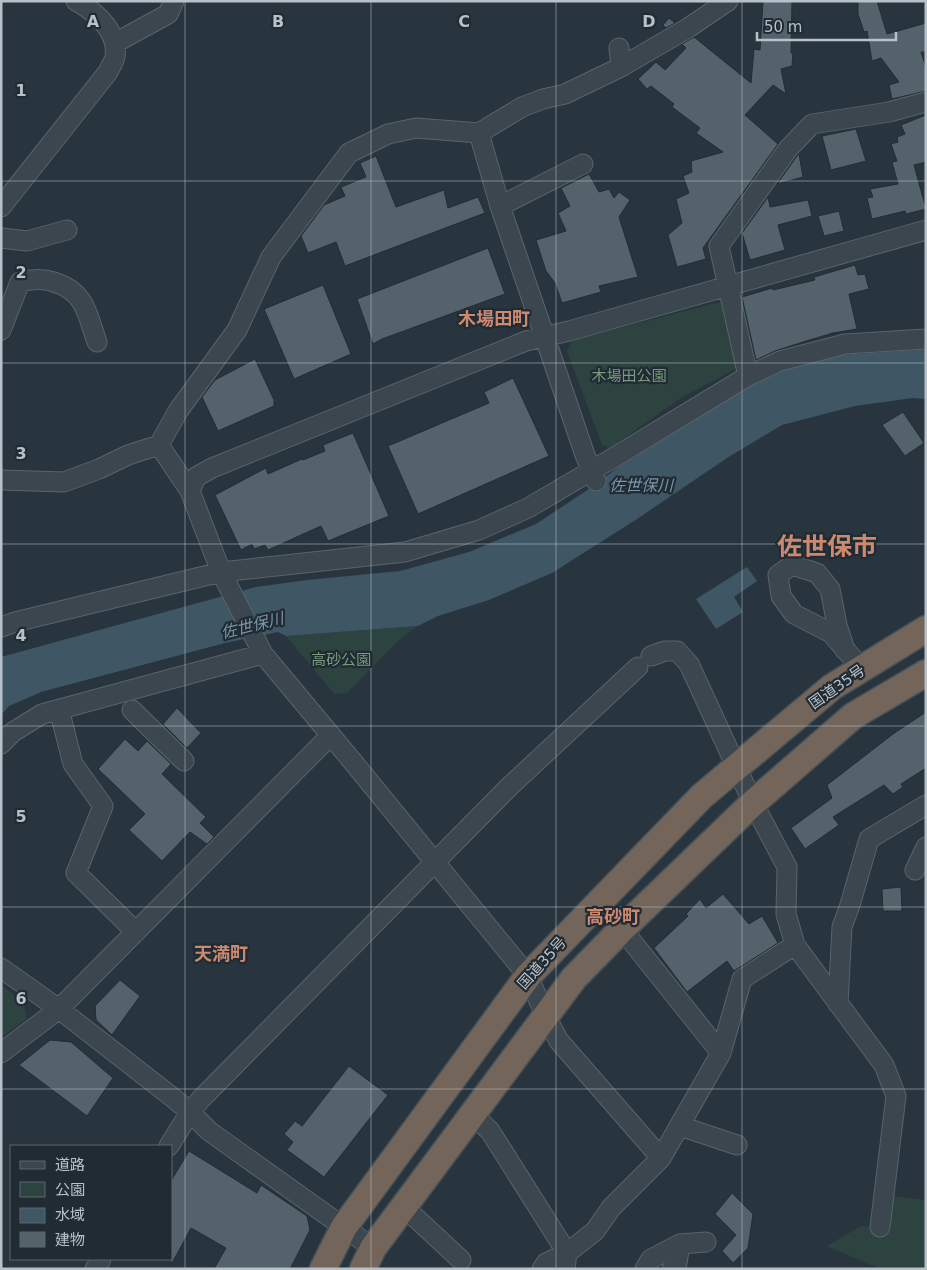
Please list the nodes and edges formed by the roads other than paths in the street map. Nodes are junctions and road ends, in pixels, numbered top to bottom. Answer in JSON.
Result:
{"nodes":[{"id":1,"x":76,"y":1,"type":"edge"},
{"id":2,"x":174,"y":1,"type":"edge"},
{"id":3,"x":728,"y":1,"type":"edge"},
{"id":4,"x":115,"y":43,"type":"junction"},
{"id":5,"x":926,"y":102,"type":"edge"},
{"id":6,"x":479,"y":133,"type":"junction"},
{"id":7,"x":583,"y":164,"type":"dead end"},
{"id":8,"x":500,"y":206,"type":"junction"},
{"id":9,"x":1,"y":207,"type":"edge"},
{"id":10,"x":67,"y":230,"type":"dead end"},
{"id":11,"x":926,"y":230,"type":"edge"},
{"id":12,"x":1,"y":238,"type":"edge"},
{"id":13,"x":726,"y":285,"type":"junction"},
{"id":14,"x":1,"y":330,"type":"edge"},
{"id":15,"x":545,"y":336,"type":"junction"},
{"id":16,"x":926,"y":339,"type":"edge"},
{"id":17,"x":97,"y":342,"type":"dead end"},
{"id":18,"x":748,"y":376,"type":"junction"},
{"id":19,"x":159,"y":445,"type":"junction"},
{"id":20,"x":594,"y":476,"type":"junction"},
{"id":21,"x":1,"y":480,"type":"edge"},
{"id":22,"x":190,"y":491,"type":"junction"},
{"id":23,"x":225,"y":579,"type":"junction"},
{"id":24,"x":1,"y":627,"type":"edge"},
{"id":25,"x":920,"y":633,"type":"edge"},
{"id":26,"x":258,"y":646,"type":"junction"},
{"id":27,"x":844,"y":650,"type":"dead end"},
{"id":28,"x":862,"y":669,"type":"junction"},
{"id":29,"x":926,"y":673,"type":"edge"},
{"id":30,"x":59,"y":709,"type":"junction"},
{"id":31,"x":132,"y":710,"type":"dead end"},
{"id":32,"x":331,"y":734,"type":"junction"},
{"id":33,"x":1,"y":744,"type":"edge"},
{"id":34,"x":184,"y":761,"type":"dead end"},
{"id":35,"x":736,"y":767,"type":"junction"},
{"id":36,"x":753,"y":803,"type":"junction"},
{"id":37,"x":926,"y":805,"type":"edge"},
{"id":38,"x":926,"y":846,"type":"edge"},
{"id":39,"x":435,"y":861,"type":"junction"},
{"id":40,"x":915,"y":870,"type":"dead end"},
{"id":41,"x":622,"y":929,"type":"junction"},
{"id":42,"x":136,"y":932,"type":"junction"},
{"id":43,"x":794,"y":945,"type":"junction"},
{"id":44,"x":1,"y":968,"type":"edge"},
{"id":45,"x":528,"y":976,"type":"junction"},
{"id":46,"x":838,"y":1004,"type":"junction"},
{"id":47,"x":59,"y":1009,"type":"junction"},
{"id":48,"x":546,"y":1017,"type":"junction"},
{"id":49,"x":1,"y":1053,"type":"edge"},
{"id":50,"x":721,"y":1053,"type":"junction"},
{"id":51,"x":190,"y":1112,"type":"junction"},
{"id":52,"x":473,"y":1115,"type":"junction"},
{"id":53,"x":680,"y":1126,"type":"junction"},
{"id":54,"x":169,"y":1145,"type":"edge"},
{"id":55,"x":737,"y":1145,"type":"dead end"},
{"id":56,"x":661,"y":1158,"type":"junction"},
{"id":57,"x":404,"y":1207,"type":"junction"},
{"id":58,"x":344,"y":1227,"type":"junction"},
{"id":59,"x":880,"y":1227,"type":"dead end"},
{"id":60,"x":706,"y":1242,"type":"dead end"},
{"id":61,"x":680,"y":1244,"type":"junction"},
{"id":62,"x":368,"y":1258,"type":"edge"},
{"id":63,"x":461,"y":1260,"type":"dead end"},
{"id":64,"x":566,"y":1261,"type":"edge"},
{"id":65,"x":323,"y":1269,"type":"edge"},
{"id":66,"x":542,"y":1269,"type":"edge"},
{"id":67,"x":645,"y":1269,"type":"edge"},
{"id":68,"x":672,"y":1269,"type":"edge"}],
"edges":[{"from":1,"to":4,"type":"street"},
{"from":2,"to":4,"type":"street"},
{"from":3,"to":6,"type":"street"},
{"from":4,"to":9,"type":"street"},
{"from":5,"to":13,"type":"street"},
{"from":6,"to":8,"type":"street"},
{"from":6,"to":19,"type":"street"},
{"from":7,"to":8,"type":"street"},
{"from":8,"to":15,"type":"street"},
{"from":10,"to":12,"type":"street"},
{"from":11,"to":13,"type":"street"},
{"from":13,"to":15,"type":"street"},
{"from":13,"to":18,"type":"street"},
{"from":14,"to":17,"type":"street"},
{"from":15,"to":20,"type":"street"},
{"from":15,"to":22,"type":"street"},
{"from":16,"to":18,"type":"street"},
{"from":18,"to":20,"type":"street"},
{"from":19,"to":21,"type":"street"},
{"from":19,"to":22,"type":"street"},
{"from":20,"to":23,"type":"street"},
{"from":22,"to":23,"type":"street"},
{"from":23,"to":24,"type":"street"},
{"from":23,"to":26,"type":"street"},
{"from":25,"to":28,"type":"highway","name":"国道35号"},
{"from":26,"to":30,"type":"street"},
{"from":26,"to":32,"type":"street"},
{"from":27,"to":28,"type":"street"},
{"from":28,"to":35,"type":"highway","name":"国道35号"},
{"from":29,"to":36,"type":"highway"},
{"from":30,"to":33,"type":"street"},
{"from":30,"to":42,"type":"street"},
{"from":31,"to":34,"type":"street"},
{"from":32,"to":39,"type":"street"},
{"from":32,"to":42,"type":"street"},
{"from":35,"to":36,"type":"street"},
{"from":35,"to":39,"type":"street"},
{"from":35,"to":45,"type":"highway","name":"国道35号"},
{"from":36,"to":41,"type":"highway"},
{"from":36,"to":43,"type":"street"},
{"from":37,"to":46,"type":"street"},
{"from":38,"to":40,"type":"street"},
{"from":39,"to":45,"type":"street"},
{"from":39,"to":51,"type":"street"},
{"from":41,"to":48,"type":"highway"},
{"from":41,"to":50,"type":"street"},
{"from":42,"to":47,"type":"street"},
{"from":43,"to":46,"type":"street"},
{"from":43,"to":50,"type":"street"},
{"from":44,"to":47,"type":"street"},
{"from":45,"to":48,"type":"street"},
{"from":45,"to":58,"type":"highway","name":"国道35号"},
{"from":46,"to":59,"type":"street"},
{"from":47,"to":49,"type":"street"},
{"from":47,"to":51,"type":"street"},
{"from":48,"to":52,"type":"highway"},
{"from":48,"to":56,"type":"street"},
{"from":50,"to":53,"type":"street"},
{"from":51,"to":54,"type":"street"},
{"from":51,"to":58,"type":"street"},
{"from":52,"to":57,"type":"highway"},
{"from":52,"to":64,"type":"street"},
{"from":53,"to":55,"type":"street"},
{"from":53,"to":56,"type":"street"},
{"from":56,"to":64,"type":"street"},
{"from":57,"to":62,"type":"highway"},
{"from":57,"to":63,"type":"street"},
{"from":58,"to":62,"type":"street"},
{"from":58,"to":65,"type":"highway","name":"国道35号"},
{"from":60,"to":61,"type":"street"},
{"from":61,"to":67,"type":"street"},
{"from":61,"to":68,"type":"street"},
{"from":64,"to":66,"type":"street"}]}
